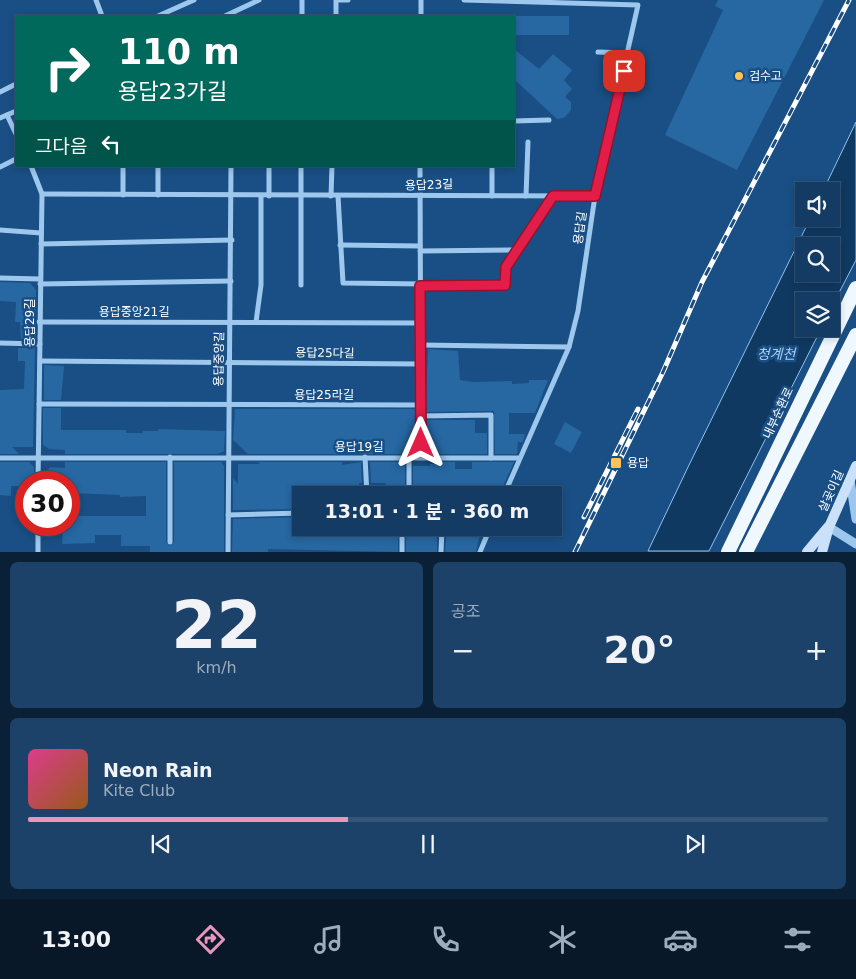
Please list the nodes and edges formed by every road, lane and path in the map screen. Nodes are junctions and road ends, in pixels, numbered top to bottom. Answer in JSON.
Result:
{"nodes":[{"id":1,"x":96,"y":0,"type":"edge"},
{"id":2,"x":194,"y":0,"type":"edge"},
{"id":3,"x":259,"y":0,"type":"edge"},
{"id":4,"x":302,"y":0,"type":"edge"},
{"id":5,"x":348,"y":0,"type":"edge"},
{"id":6,"x":421,"y":0,"type":"edge"},
{"id":7,"x":464,"y":0,"type":"edge"},
{"id":8,"x":102,"y":15,"type":"edge"},
{"id":9,"x":160,"y":15,"type":"edge"},
{"id":10,"x":230,"y":15,"type":"edge"},
{"id":11,"x":302,"y":15,"type":"edge"},
{"id":12,"x":336,"y":15,"type":"edge"},
{"id":13,"x":421,"y":15,"type":"edge"},
{"id":14,"x":598,"y":52,"type":"dead end"},
{"id":15,"x":628,"y":53,"type":"junction"},
{"id":16,"x":15,"y":84,"type":"edge"},
{"id":17,"x":0,"y":92,"type":"edge"},
{"id":18,"x":15,"y":111,"type":"edge"},
{"id":19,"x":7,"y":115,"type":"junction"},
{"id":20,"x":0,"y":118,"type":"edge"},
{"id":21,"x":549,"y":120,"type":"dead end"},
{"id":22,"x":515,"y":121,"type":"edge"},
{"id":23,"x":15,"y":132,"type":"edge"},
{"id":24,"x":528,"y":142,"type":"dead end"},
{"id":25,"x":15,"y":160,"type":"edge"},
{"id":26,"x":0,"y":167,"type":"edge"},
{"id":27,"x":31,"y":167,"type":"edge"},
{"id":28,"x":123,"y":167,"type":"edge"},
{"id":29,"x":158,"y":167,"type":"edge"},
{"id":30,"x":231,"y":167,"type":"edge"},
{"id":31,"x":269,"y":167,"type":"edge"},
{"id":32,"x":301,"y":167,"type":"edge"},
{"id":33,"x":332,"y":167,"type":"edge"},
{"id":34,"x":420,"y":167,"type":"edge"},
{"id":35,"x":492,"y":167,"type":"edge"},
{"id":36,"x":42,"y":194,"type":"junction"},
{"id":37,"x":123,"y":195,"type":"junction"},
{"id":38,"x":158,"y":195,"type":"junction"},
{"id":39,"x":231,"y":196,"type":"junction"},
{"id":40,"x":261,"y":196,"type":"junction"},
{"id":41,"x":269,"y":196,"type":"junction"},
{"id":42,"x":301,"y":196,"type":"junction"},
{"id":43,"x":331,"y":196,"type":"junction"},
{"id":44,"x":338,"y":196,"type":"junction"},
{"id":45,"x":418,"y":196,"type":"junction"},
{"id":46,"x":492,"y":196,"type":"junction"},
{"id":47,"x":526,"y":196,"type":"junction"},
{"id":48,"x":553,"y":196,"type":"junction"},
{"id":49,"x":595,"y":196,"type":"junction"},
{"id":50,"x":0,"y":230,"type":"edge"},
{"id":51,"x":41,"y":233,"type":"junction"},
{"id":52,"x":232,"y":240,"type":"junction"},
{"id":53,"x":41,"y":244,"type":"junction"},
{"id":54,"x":340,"y":245,"type":"junction"},
{"id":55,"x":420,"y":249,"type":"junction"},
{"id":56,"x":517,"y":250,"type":"junction"},
{"id":57,"x":0,"y":278,"type":"edge"},
{"id":58,"x":231,"y":281,"type":"junction"},
{"id":59,"x":40,"y":282,"type":"junction"},
{"id":60,"x":301,"y":285,"type":"dead end"},
{"id":61,"x":420,"y":286,"type":"junction"},
{"id":62,"x":856,"y":288,"type":"edge"},
{"id":63,"x":39,"y":322,"type":"junction"},
{"id":64,"x":230,"y":322,"type":"junction"},
{"id":65,"x":256,"y":322,"type":"junction"},
{"id":66,"x":420,"y":323,"type":"junction"},
{"id":67,"x":856,"y":335,"type":"edge"},
{"id":68,"x":0,"y":343,"type":"edge"},
{"id":69,"x":40,"y":344,"type":"junction"},
{"id":70,"x":420,"y":345,"type":"junction"},
{"id":71,"x":569,"y":347,"type":"junction"},
{"id":72,"x":40,"y":361,"type":"junction"},
{"id":73,"x":229,"y":362,"type":"junction"},
{"id":74,"x":420,"y":364,"type":"junction"},
{"id":75,"x":39,"y":404,"type":"junction"},
{"id":76,"x":421,"y":405,"type":"junction"},
{"id":77,"x":228,"y":406,"type":"junction"},
{"id":78,"x":421,"y":416,"type":"junction"},
{"id":79,"x":366,"y":456,"type":"junction"},
{"id":80,"x":170,"y":457,"type":"junction"},
{"id":81,"x":409,"y":457,"type":"junction"},
{"id":82,"x":421,"y":457,"type":"junction"},
{"id":83,"x":0,"y":458,"type":"edge"},
{"id":84,"x":38,"y":458,"type":"junction"},
{"id":85,"x":227,"y":458,"type":"junction"},
{"id":86,"x":491,"y":458,"type":"junction"},
{"id":87,"x":518,"y":458,"type":"junction"},
{"id":88,"x":856,"y":466,"type":"edge"},
{"id":89,"x":38,"y":471,"type":"edge"},
{"id":90,"x":850,"y":480,"type":"junction"},
{"id":91,"x":367,"y":486,"type":"edge"},
{"id":92,"x":408,"y":486,"type":"edge"},
{"id":93,"x":507,"y":486,"type":"edge"},
{"id":94,"x":774,"y":497,"type":"junction"},
{"id":95,"x":292,"y":513,"type":"edge"},
{"id":96,"x":228,"y":515,"type":"junction"},
{"id":97,"x":856,"y":519,"type":"edge"},
{"id":98,"x":829,"y":526,"type":"junction"},
{"id":99,"x":38,"y":536,"type":"edge"},
{"id":100,"x":402,"y":536,"type":"edge"},
{"id":101,"x":442,"y":536,"type":"edge"},
{"id":102,"x":487,"y":536,"type":"edge"},
{"id":103,"x":170,"y":542,"type":"dead end"},
{"id":104,"x":856,"y":544,"type":"edge"},
{"id":105,"x":38,"y":552,"type":"edge"},
{"id":106,"x":228,"y":552,"type":"edge"},
{"id":107,"x":402,"y":552,"type":"edge"},
{"id":108,"x":441,"y":552,"type":"edge"},
{"id":109,"x":480,"y":552,"type":"edge"},
{"id":110,"x":728,"y":552,"type":"edge"},
{"id":111,"x":746,"y":552,"type":"edge"},
{"id":112,"x":752,"y":552,"type":"edge"},
{"id":113,"x":806,"y":552,"type":"edge"},
{"id":114,"x":822,"y":552,"type":"edge"}],
"edges":[{"from":1,"to":8,"type":"street"},
{"from":2,"to":9,"type":"street"},
{"from":3,"to":10,"type":"street"},
{"from":4,"to":11,"type":"street"},
{"from":5,"to":12,"type":"street"},
{"from":6,"to":13,"type":"street"},
{"from":7,"to":15,"type":"street","name":"용답길"},
{"from":14,"to":15,"type":"street"},
{"from":15,"to":49,"type":"street","name":"용답길"},
{"from":16,"to":17,"type":"street"},
{"from":18,"to":19,"type":"street"},
{"from":19,"to":20,"type":"street"},
{"from":19,"to":23,"type":"street"},
{"from":21,"to":22,"type":"street"},
{"from":24,"to":47,"type":"street"},
{"from":25,"to":26,"type":"street"},
{"from":27,"to":36,"type":"street","name":"용답29길"},
{"from":28,"to":37,"type":"street"},
{"from":29,"to":38,"type":"street"},
{"from":30,"to":39,"type":"street","name":"용답중앙길"},
{"from":31,"to":41,"type":"street"},
{"from":32,"to":42,"type":"street"},
{"from":33,"to":43,"type":"street"},
{"from":34,"to":45,"type":"street"},
{"from":35,"to":46,"type":"street"},
{"from":36,"to":37,"type":"street","name":"용답23길"},
{"from":36,"to":51,"type":"street","name":"용답29길"},
{"from":37,"to":38,"type":"street","name":"용답23길"},
{"from":38,"to":39,"type":"street","name":"용답23길"},
{"from":39,"to":40,"type":"street","name":"용답23길"},
{"from":39,"to":52,"type":"street","name":"용답중앙길"},
{"from":40,"to":41,"type":"street","name":"용답23길"},
{"from":40,"to":65,"type":"street"},
{"from":41,"to":42,"type":"street","name":"용답23길"},
{"from":42,"to":43,"type":"street","name":"용답23길"},
{"from":42,"to":60,"type":"street"},
{"from":43,"to":44,"type":"street","name":"용답23길"},
{"from":44,"to":45,"type":"street","name":"용답23길"},
{"from":44,"to":54,"type":"street"},
{"from":45,"to":46,"type":"street","name":"용답23길"},
{"from":45,"to":55,"type":"street"},
{"from":46,"to":47,"type":"street","name":"용답23길"},
{"from":47,"to":48,"type":"street","name":"용답23길"},
{"from":48,"to":49,"type":"street","name":"용답23길"},
{"from":48,"to":56,"type":"street"},
{"from":49,"to":71,"type":"street","name":"용답길"},
{"from":50,"to":51,"type":"street"},
{"from":51,"to":53,"type":"street","name":"용답29길"},
{"from":52,"to":53,"type":"street"},
{"from":52,"to":58,"type":"street","name":"용답중앙길"},
{"from":53,"to":59,"type":"street","name":"용답29길"},
{"from":54,"to":55,"type":"street"},
{"from":54,"to":61,"type":"street"},
{"from":55,"to":56,"type":"street"},
{"from":55,"to":61,"type":"street"},
{"from":56,"to":61,"type":"street"},
{"from":57,"to":59,"type":"street"},
{"from":58,"to":59,"type":"street"},
{"from":58,"to":64,"type":"street","name":"용답중앙길"},
{"from":59,"to":63,"type":"street","name":"용답29길"},
{"from":61,"to":66,"type":"street"},
{"from":62,"to":110,"type":"highway","name":"내부순환로"},
{"from":63,"to":64,"type":"street","name":"용답중앙21길"},
{"from":63,"to":69,"type":"street","name":"용답29길"},
{"from":64,"to":65,"type":"street","name":"용답중앙21길"},
{"from":64,"to":73,"type":"street","name":"용답중앙길"},
{"from":65,"to":66,"type":"street","name":"용답중앙21길"},
{"from":66,"to":70,"type":"street"},
{"from":67,"to":94,"type":"highway"},
{"from":68,"to":69,"type":"street"},
{"from":69,"to":72,"type":"street","name":"용답29길"},
{"from":70,"to":71,"type":"street"},
{"from":70,"to":74,"type":"street"},
{"from":71,"to":87,"type":"street","name":"용답길"},
{"from":72,"to":73,"type":"street","name":"용답25다길"},
{"from":72,"to":75,"type":"street","name":"용답29길"},
{"from":73,"to":74,"type":"street","name":"용답25다길"},
{"from":73,"to":77,"type":"street","name":"용답중앙길"},
{"from":74,"to":76,"type":"street"},
{"from":75,"to":77,"type":"street","name":"용답25라길"},
{"from":75,"to":84,"type":"street","name":"용답29길"},
{"from":76,"to":77,"type":"street","name":"용답25라길"},
{"from":76,"to":78,"type":"street"},
{"from":77,"to":85,"type":"street","name":"용답중앙길"},
{"from":78,"to":82,"type":"street"},
{"from":78,"to":86,"type":"street"},
{"from":79,"to":81,"type":"street","name":"용답19길"},
{"from":79,"to":85,"type":"street","name":"용답19길"},
{"from":79,"to":91,"type":"street"},
{"from":80,"to":84,"type":"street","name":"용답19길"},
{"from":80,"to":85,"type":"street","name":"용답19길"},
{"from":80,"to":103,"type":"street"},
{"from":81,"to":82,"type":"street","name":"용답19길"},
{"from":81,"to":92,"type":"street"},
{"from":82,"to":86,"type":"street","name":"용답19길"},
{"from":83,"to":84,"type":"street","name":"용답19길"},
{"from":84,"to":89,"type":"street","name":"용답29길"},
{"from":85,"to":96,"type":"street","name":"용답중앙길"},
{"from":86,"to":87,"type":"street","name":"용답19길"},
{"from":87,"to":93,"type":"street","name":"용답길"},
{"from":88,"to":90,"type":"main road","name":"살곶이길"},
{"from":90,"to":97,"type":"street"},
{"from":90,"to":98,"type":"main road","name":"살곶이길"},
{"from":94,"to":111,"type":"highway"},
{"from":94,"to":112,"type":"highway"},
{"from":95,"to":96,"type":"street"},
{"from":96,"to":106,"type":"street","name":"용답중앙길"},
{"from":98,"to":104,"type":"street"},
{"from":98,"to":113,"type":"main road","name":"살곶이길"},
{"from":98,"to":114,"type":"main road","name":"살곶이길"},
{"from":99,"to":105,"type":"street"},
{"from":100,"to":107,"type":"street"},
{"from":101,"to":108,"type":"street"},
{"from":102,"to":109,"type":"street"}]}
